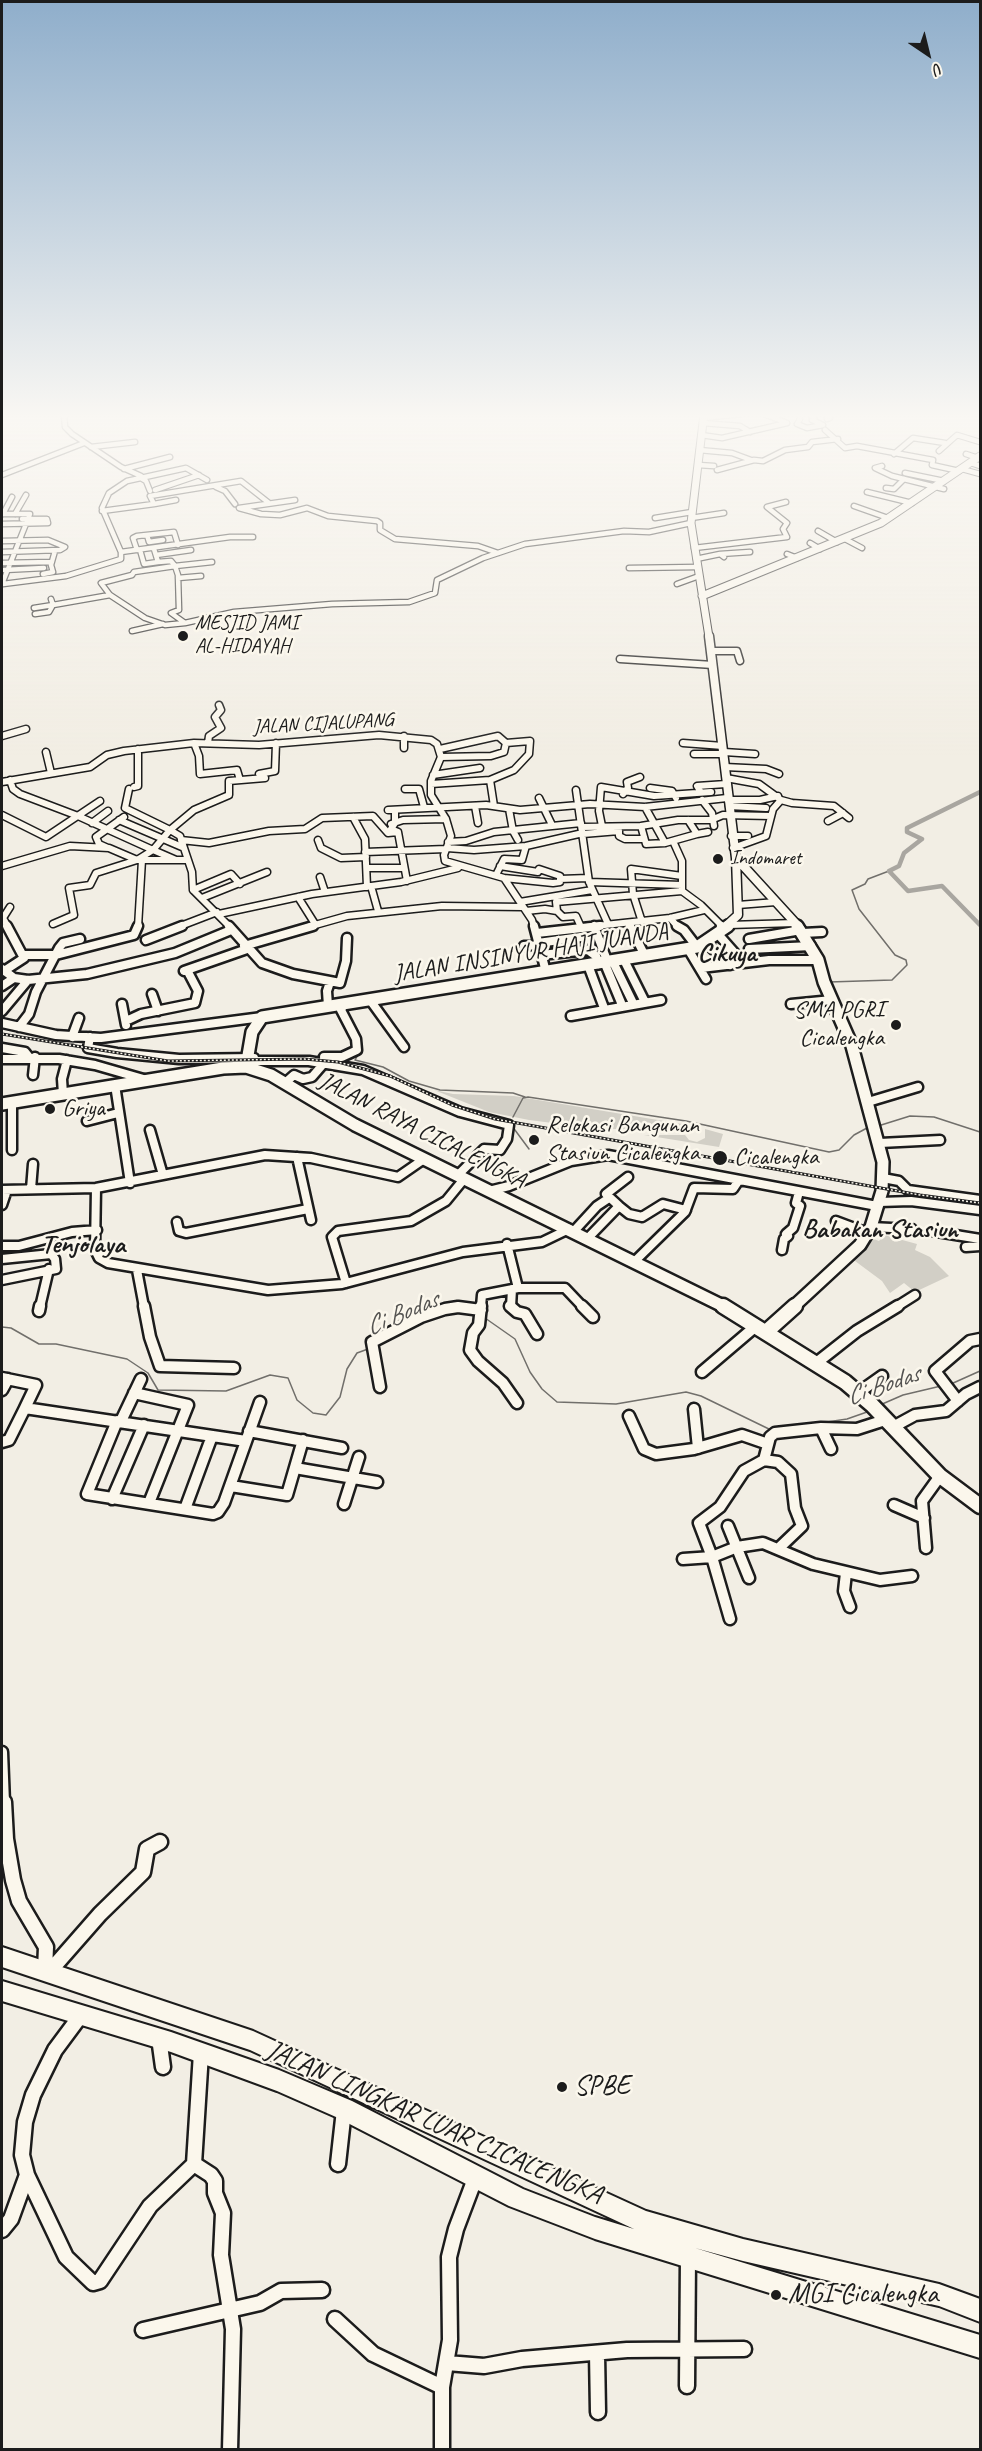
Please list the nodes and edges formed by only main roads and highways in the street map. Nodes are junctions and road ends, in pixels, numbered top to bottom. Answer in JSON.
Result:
{"nodes":[{"id":1,"x":692,"y":528,"type":"edge"},
{"id":2,"x":867,"y":528,"type":"edge"},
{"id":3,"x":702,"y":596,"type":"junction"},
{"id":4,"x":735,"y":853,"type":"junction"},
{"id":5,"x":247,"y":1062,"type":"junction"},
{"id":6,"x":7,"y":1103,"type":"edge"},
{"id":7,"x":761,"y":1329,"type":"junction"},
{"id":8,"x":981,"y":1506,"type":"edge"},
{"id":9,"x":2,"y":1957,"type":"edge"},
{"id":10,"x":5,"y":1995,"type":"edge"},
{"id":11,"x":981,"y":2310,"type":"edge"},
{"id":12,"x":981,"y":2347,"type":"edge"}],
"edges":[{"from":1,"to":3,"type":"main road","name":"JALAN INSINYUR HAJI JUANDA"},
{"from":2,"to":3,"type":"main road"},
{"from":3,"to":4,"type":"main road","name":"JALAN INSINYUR HAJI JUANDA"},
{"from":4,"to":5,"type":"main road","name":"JALAN INSINYUR HAJI JUANDA"},
{"from":4,"to":7,"type":"main road"},
{"from":5,"to":6,"type":"main road","name":"JALAN RAYA CICALENGKA"},
{"from":5,"to":7,"type":"main road","name":"JALAN RAYA CICALENGKA"},
{"from":7,"to":8,"type":"main road","name":"JALAN RAYA CICALENGKA"},
{"from":9,"to":11,"type":"highway","name":"JALAN LINGKAR LUAR CICALENGKA"},
{"from":10,"to":12,"type":"highway","name":"JALAN LINGKAR LUAR CICALENGKA"}]}
